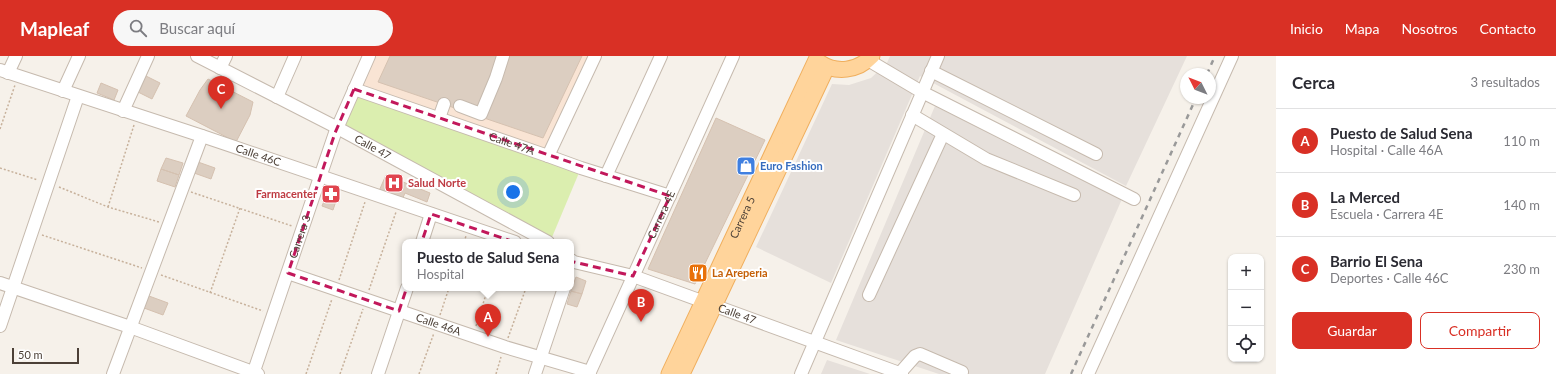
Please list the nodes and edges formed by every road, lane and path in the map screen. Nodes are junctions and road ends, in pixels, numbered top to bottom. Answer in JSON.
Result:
{"nodes":[{"id":1,"x":16,"y":56,"type":"edge"},
{"id":2,"x":79,"y":56,"type":"edge"},
{"id":3,"x":148,"y":56,"type":"edge"},
{"id":4,"x":197,"y":56,"type":"edge"},
{"id":5,"x":226,"y":56,"type":"edge"},
{"id":6,"x":295,"y":56,"type":"edge"},
{"id":7,"x":369,"y":56,"type":"edge"},
{"id":8,"x":503,"y":56,"type":"edge"},
{"id":9,"x":595,"y":56,"type":"edge"},
{"id":10,"x":661,"y":56,"type":"edge"},
{"id":11,"x":733,"y":56,"type":"edge"},
{"id":12,"x":938,"y":56,"type":"edge"},
{"id":13,"x":1232,"y":56,"type":"edge"},
{"id":14,"x":870,"y":58,"type":"edge"},
{"id":15,"x":819,"y":61,"type":"edge"},
{"id":16,"x":220,"y":68,"type":"junction"},
{"id":17,"x":931,"y":71,"type":"junction"},
{"id":18,"x":9,"y":73,"type":"edge"},
{"id":19,"x":354,"y":89,"type":"junction"},
{"id":20,"x":63,"y":91,"type":"junction"},
{"id":21,"x":922,"y":92,"type":"junction"},
{"id":22,"x":78,"y":96,"type":"junction"},
{"id":23,"x":277,"y":97,"type":"junction"},
{"id":24,"x":444,"y":104,"type":"dead end"},
{"id":25,"x":460,"y":106,"type":"dead end"},
{"id":26,"x":123,"y":111,"type":"junction"},
{"id":27,"x":912,"y":115,"type":"junction"},
{"id":28,"x":137,"y":116,"type":"junction"},
{"id":29,"x":439,"y":118,"type":"junction"},
{"id":30,"x":0,"y":128,"type":"edge"},
{"id":31,"x":337,"y":128,"type":"junction"},
{"id":32,"x":943,"y":134,"type":"junction"},
{"id":33,"x":202,"y":136,"type":"junction"},
{"id":34,"x":1096,"y":154,"type":"dead end"},
{"id":35,"x":548,"y":156,"type":"junction"},
{"id":36,"x":0,"y":168,"type":"edge"},
{"id":37,"x":606,"y":176,"type":"junction"},
{"id":38,"x":321,"y":177,"type":"junction"},
{"id":39,"x":49,"y":183,"type":"junction"},
{"id":40,"x":182,"y":189,"type":"junction"},
{"id":41,"x":1074,"y":195,"type":"dead end"},
{"id":42,"x":670,"y":196,"type":"junction"},
{"id":43,"x":1134,"y":199,"type":"dead end"},
{"id":44,"x":399,"y":203,"type":"junction"},
{"id":45,"x":108,"y":207,"type":"junction"},
{"id":46,"x":240,"y":208,"type":"junction"},
{"id":47,"x":431,"y":214,"type":"junction"},
{"id":48,"x":168,"y":224,"type":"junction"},
{"id":49,"x":296,"y":227,"type":"dead end"},
{"id":50,"x":423,"y":239,"type":"edge"},
{"id":51,"x":506,"y":239,"type":"edge"},
{"id":52,"x":542,"y":239,"type":"edge"},
{"id":53,"x":574,"y":263,"type":"edge"},
{"id":54,"x":288,"y":273,"type":"junction"},
{"id":55,"x":633,"y":276,"type":"junction"},
{"id":56,"x":0,"y":283,"type":"edge"},
{"id":57,"x":13,"y":287,"type":"junction"},
{"id":58,"x":406,"y":291,"type":"edge"},
{"id":59,"x":487,"y":291,"type":"edge"},
{"id":60,"x":525,"y":291,"type":"edge"},
{"id":61,"x":563,"y":291,"type":"edge"},
{"id":62,"x":210,"y":293,"type":"dead end"},
{"id":63,"x":869,"y":295,"type":"dead end"},
{"id":64,"x":366,"y":299,"type":"junction"},
{"id":65,"x":708,"y":304,"type":"junction"},
{"id":66,"x":399,"y":311,"type":"junction"},
{"id":67,"x":0,"y":326,"type":"edge"},
{"id":68,"x":130,"y":327,"type":"junction"},
{"id":69,"x":473,"y":336,"type":"junction"},
{"id":70,"x":814,"y":342,"type":"junction"},
{"id":71,"x":505,"y":346,"type":"junction"},
{"id":72,"x":540,"y":358,"type":"junction"},
{"id":73,"x":962,"y":372,"type":"dead end"},
{"id":74,"x":255,"y":373,"type":"edge"},
{"id":75,"x":590,"y":373,"type":"edge"},
{"id":76,"x":113,"y":374,"type":"edge"},
{"id":77,"x":340,"y":374,"type":"edge"},
{"id":78,"x":378,"y":374,"type":"edge"},
{"id":79,"x":496,"y":374,"type":"edge"},
{"id":80,"x":535,"y":374,"type":"edge"},
{"id":81,"x":669,"y":374,"type":"edge"},
{"id":82,"x":682,"y":374,"type":"edge"},
{"id":83,"x":801,"y":374,"type":"edge"},
{"id":84,"x":901,"y":374,"type":"edge"},
{"id":85,"x":1088,"y":374,"type":"edge"}],
"edges":[{"from":1,"to":18,"type":"street"},
{"from":2,"to":20,"type":"street"},
{"from":3,"to":26,"type":"street"},
{"from":4,"to":16,"type":"street","name":"Calle 47"},
{"from":5,"to":16,"type":"street"},
{"from":6,"to":23,"type":"street"},
{"from":7,"to":19,"type":"street","name":"Carrera 3"},
{"from":8,"to":25,"type":"street"},
{"from":9,"to":35,"type":"street"},
{"from":10,"to":37,"type":"street"},
{"from":11,"to":42,"type":"street","name":"Carrera 4E"},
{"from":12,"to":17,"type":"street"},
{"from":13,"to":85,"type":"street"},
{"from":14,"to":15,"type":"main road"},
{"from":14,"to":21,"type":"street"},
{"from":15,"to":65,"type":"main road","name":"Carrera 5"},
{"from":16,"to":23,"type":"street","name":"Calle 47"},
{"from":17,"to":21,"type":"street"},
{"from":17,"to":34,"type":"street"},
{"from":18,"to":20,"type":"street","name":"Calle 46C"},
{"from":18,"to":30,"type":"path"},
{"from":19,"to":29,"type":"street","name":"Calle 47A"},
{"from":19,"to":31,"type":"street","name":"Carrera 3"},
{"from":20,"to":22,"type":"street","name":"Calle 46C"},
{"from":21,"to":27,"type":"street"},
{"from":21,"to":43,"type":"street"},
{"from":22,"to":26,"type":"street","name":"Calle 46C"},
{"from":22,"to":39,"type":"street"},
{"from":23,"to":31,"type":"street","name":"Calle 47"},
{"from":24,"to":29,"type":"street"},
{"from":26,"to":28,"type":"street","name":"Calle 46C"},
{"from":27,"to":32,"type":"street"},
{"from":27,"to":70,"type":"street"},
{"from":28,"to":33,"type":"street","name":"Calle 46C"},
{"from":28,"to":45,"type":"path"},
{"from":29,"to":35,"type":"street","name":"Calle 47A"},
{"from":31,"to":38,"type":"street","name":"Carrera 3"},
{"from":31,"to":52,"type":"street","name":"Calle 47"},
{"from":32,"to":41,"type":"street"},
{"from":32,"to":63,"type":"street"},
{"from":33,"to":38,"type":"street","name":"Calle 46C"},
{"from":33,"to":40,"type":"street"},
{"from":35,"to":37,"type":"street","name":"Calle 47A"},
{"from":36,"to":39,"type":"path"},
{"from":37,"to":42,"type":"street","name":"Calle 47A"},
{"from":38,"to":44,"type":"street","name":"Calle 46C"},
{"from":38,"to":54,"type":"street","name":"Carrera 3"},
{"from":39,"to":45,"type":"path"},
{"from":39,"to":57,"type":"street"},
{"from":40,"to":46,"type":"path"},
{"from":40,"to":48,"type":"street"},
{"from":42,"to":55,"type":"street","name":"Carrera 4E"},
{"from":44,"to":47,"type":"street","name":"Calle 46C"},
{"from":44,"to":64,"type":"path"},
{"from":45,"to":48,"type":"path"},
{"from":46,"to":49,"type":"path"},
{"from":46,"to":62,"type":"path"},
{"from":47,"to":50,"type":"street"},
{"from":47,"to":51,"type":"street","name":"Calle 46C"},
{"from":48,"to":68,"type":"street"},
{"from":53,"to":55,"type":"street","name":"Calle 47"},
{"from":54,"to":64,"type":"street","name":"Calle 46A"},
{"from":54,"to":74,"type":"street","name":"Carrera 3"},
{"from":55,"to":65,"type":"street","name":"Calle 47"},
{"from":55,"to":75,"type":"street","name":"Carrera 4E"},
{"from":56,"to":57,"type":"street"},
{"from":57,"to":67,"type":"street"},
{"from":57,"to":68,"type":"street"},
{"from":58,"to":66,"type":"street"},
{"from":59,"to":69,"type":"path"},
{"from":60,"to":71,"type":"path"},
{"from":61,"to":72,"type":"street"},
{"from":64,"to":66,"type":"street","name":"Calle 46A"},
{"from":64,"to":77,"type":"path"},
{"from":65,"to":70,"type":"street","name":"Calle 47"},
{"from":65,"to":81,"type":"main road","name":"Carrera 5"},
{"from":65,"to":82,"type":"main road","name":"Carrera 5"},
{"from":66,"to":69,"type":"street","name":"Calle 46A"},
{"from":66,"to":78,"type":"street"},
{"from":68,"to":74,"type":"street"},
{"from":68,"to":76,"type":"street"},
{"from":69,"to":71,"type":"street","name":"Calle 46A"},
{"from":70,"to":83,"type":"street"},
{"from":70,"to":84,"type":"street","name":"Calle 47"},
{"from":71,"to":72,"type":"street","name":"Calle 46A"},
{"from":71,"to":79,"type":"path"},
{"from":72,"to":75,"type":"street","name":"Calle 46A"},
{"from":72,"to":80,"type":"street"},
{"from":73,"to":84,"type":"street"}]}
